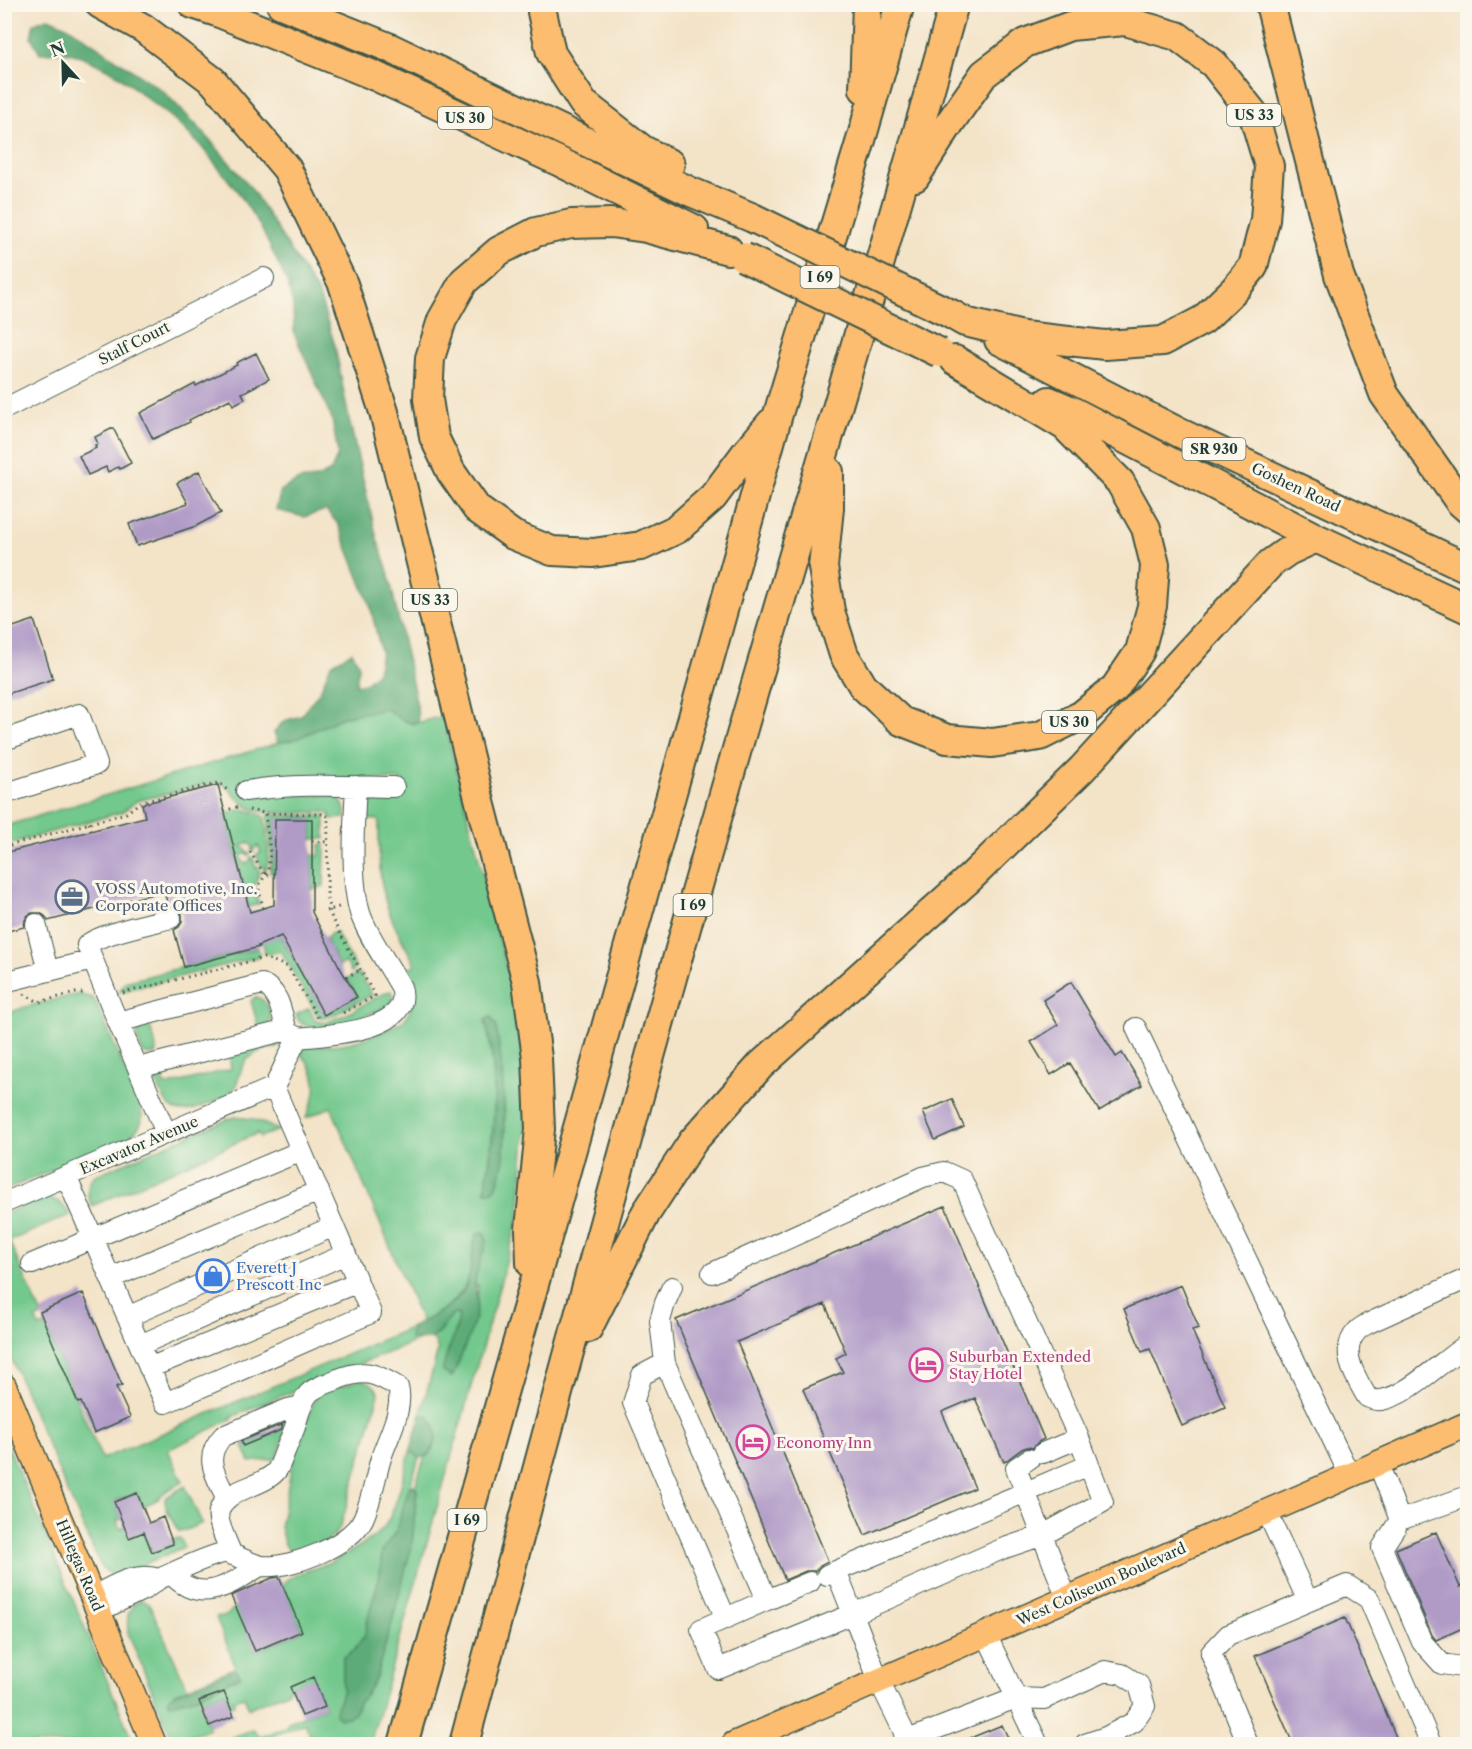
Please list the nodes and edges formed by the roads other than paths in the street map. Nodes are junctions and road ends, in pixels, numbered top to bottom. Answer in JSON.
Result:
{"nodes":[{"id":1,"x":100,"y":4,"type":"edge"},
{"id":2,"x":193,"y":4,"type":"edge"},
{"id":3,"x":281,"y":4,"type":"edge"},
{"id":4,"x":542,"y":4,"type":"edge"},
{"id":5,"x":867,"y":4,"type":"edge"},
{"id":6,"x":900,"y":4,"type":"edge"},
{"id":7,"x":954,"y":4,"type":"edge"},
{"id":8,"x":1270,"y":4,"type":"edge"},
{"id":9,"x":861,"y":140,"type":"junction"},
{"id":10,"x":899,"y":201,"type":"junction"},
{"id":11,"x":747,"y":215,"type":"junction"},
{"id":12,"x":735,"y":253,"type":"junction"},
{"id":13,"x":264,"y":278,"type":"dead end"},
{"id":14,"x":958,"y":318,"type":"junction"},
{"id":15,"x":948,"y":357,"type":"junction"},
{"id":16,"x":4,"y":409,"type":"edge"},
{"id":17,"x":778,"y":414,"type":"junction"},
{"id":18,"x":830,"y":435,"type":"junction"},
{"id":19,"x":1467,"y":509,"type":"edge"},
{"id":20,"x":1316,"y":538,"type":"junction"},
{"id":21,"x":1467,"y":568,"type":"edge"},
{"id":22,"x":1467,"y":609,"type":"edge"},
{"id":23,"x":4,"y":740,"type":"edge"},
{"id":24,"x":356,"y":786,"type":"junction"},
{"id":25,"x":394,"y":787,"type":"dead end"},
{"id":26,"x":4,"y":794,"type":"edge"},
{"id":27,"x":239,"y":799,"type":"road end"},
{"id":28,"x":171,"y":918,"type":"dead end"},
{"id":29,"x":36,"y":924,"type":"dead end"},
{"id":30,"x":93,"y":960,"type":"junction"},
{"id":31,"x":48,"y":971,"type":"junction"},
{"id":32,"x":4,"y":982,"type":"edge"},
{"id":33,"x":118,"y":1022,"type":"junction"},
{"id":34,"x":1137,"y":1028,"type":"dead end"},
{"id":35,"x":292,"y":1035,"type":"junction"},
{"id":36,"x":138,"y":1068,"type":"junction"},
{"id":37,"x":274,"y":1087,"type":"junction"},
{"id":38,"x":166,"y":1133,"type":"junction"},
{"id":39,"x":301,"y":1151,"type":"junction"},
{"id":40,"x":66,"y":1176,"type":"junction"},
{"id":41,"x":318,"y":1191,"type":"junction"},
{"id":42,"x":4,"y":1203,"type":"edge"},
{"id":43,"x":334,"y":1226,"type":"junction"},
{"id":44,"x":93,"y":1238,"type":"junction"},
{"id":45,"x":346,"y":1254,"type":"junction"},
{"id":46,"x":32,"y":1264,"type":"dead end"},
{"id":47,"x":712,"y":1273,"type":"dead end"},
{"id":48,"x":111,"y":1278,"type":"junction"},
{"id":49,"x":1467,"y":1278,"type":"edge"},
{"id":50,"x":358,"y":1282,"type":"junction"},
{"id":51,"x":672,"y":1287,"type":"dead end"},
{"id":52,"x":531,"y":1295,"type":"junction"},
{"id":53,"x":127,"y":1317,"type":"junction"},
{"id":54,"x":1467,"y":1344,"type":"edge"},
{"id":55,"x":140,"y":1345,"type":"junction"},
{"id":56,"x":665,"y":1363,"type":"junction"},
{"id":57,"x":149,"y":1368,"type":"junction"},
{"id":58,"x":562,"y":1377,"type":"junction"},
{"id":59,"x":4,"y":1386,"type":"edge"},
{"id":60,"x":301,"y":1408,"type":"junction"},
{"id":61,"x":1467,"y":1424,"type":"edge"},
{"id":62,"x":1079,"y":1438,"type":"junction"},
{"id":63,"x":1378,"y":1463,"type":"junction"},
{"id":64,"x":1089,"y":1465,"type":"junction"},
{"id":65,"x":1350,"y":1476,"type":"junction"},
{"id":66,"x":1026,"y":1492,"type":"junction"},
{"id":67,"x":1467,"y":1496,"type":"edge"},
{"id":68,"x":227,"y":1499,"type":"junction"},
{"id":69,"x":1267,"y":1512,"type":"junction"},
{"id":70,"x":1400,"y":1520,"type":"junction"},
{"id":71,"x":1043,"y":1534,"type":"junction"},
{"id":72,"x":232,"y":1555,"type":"junction"},
{"id":73,"x":253,"y":1576,"type":"junction"},
{"id":74,"x":825,"y":1576,"type":"junction"},
{"id":75,"x":165,"y":1577,"type":"junction"},
{"id":76,"x":1067,"y":1599,"type":"junction"},
{"id":77,"x":767,"y":1600,"type":"junction"},
{"id":78,"x":1308,"y":1601,"type":"junction"},
{"id":79,"x":96,"y":1603,"type":"junction"},
{"id":80,"x":853,"y":1614,"type":"junction"},
{"id":81,"x":726,"y":1618,"type":"junction"},
{"id":82,"x":986,"y":1634,"type":"junction"},
{"id":83,"x":1467,"y":1668,"type":"edge"},
{"id":84,"x":879,"y":1681,"type":"junction"},
{"id":85,"x":1016,"y":1698,"type":"junction"},
{"id":86,"x":758,"y":1740,"type":"edge"},
{"id":87,"x":906,"y":1743,"type":"edge"},
{"id":88,"x":154,"y":1744,"type":"edge"},
{"id":89,"x":403,"y":1744,"type":"edge"},
{"id":90,"x":464,"y":1744,"type":"edge"},
{"id":91,"x":734,"y":1744,"type":"edge"},
{"id":92,"x":1038,"y":1744,"type":"edge"},
{"id":93,"x":1085,"y":1744,"type":"edge"},
{"id":94,"x":1248,"y":1744,"type":"edge"},
{"id":95,"x":1431,"y":1744,"type":"edge"}],
"edges":[{"from":1,"to":52,"type":"highway","number":"US 33"},
{"from":2,"to":12,"type":"highway","number":"US 30"},
{"from":3,"to":11,"type":"highway","number":"US 33"},
{"from":4,"to":11,"type":"highway"},
{"from":5,"to":9,"type":"highway"},
{"from":6,"to":9,"type":"highway","number":"I 69"},
{"from":7,"to":10,"type":"highway","number":"I 69"},
{"from":8,"to":19,"type":"highway"},
{"from":9,"to":17,"type":"highway","number":"I 69"},
{"from":10,"to":14,"type":"highway","number":"US 33"},
{"from":10,"to":18,"type":"highway","number":"I 69"},
{"from":11,"to":14,"type":"highway","number":"US 33","bridge":true},
{"from":12,"to":15,"type":"highway","number":"US 30","bridge":true},
{"from":12,"to":17,"type":"highway"},
{"from":13,"to":16,"type":"street","name":"Stalf Court"},
{"from":14,"to":21,"type":"highway","name":"Goshen Road","number":"SR 930"},
{"from":15,"to":18,"type":"highway","number":"US 30"},
{"from":15,"to":20,"type":"highway","number":"SR 930"},
{"from":17,"to":52,"type":"highway","number":"I 69"},
{"from":18,"to":58,"type":"highway","number":"I 69"},
{"from":20,"to":22,"type":"highway","number":"SR 930"},
{"from":20,"to":58,"type":"highway"},
{"from":23,"to":26,"type":"street"},
{"from":24,"to":25,"type":"street"},
{"from":24,"to":27,"type":"street"},
{"from":24,"to":35,"type":"street"},
{"from":28,"to":30,"type":"street"},
{"from":29,"to":31,"type":"street"},
{"from":30,"to":31,"type":"street"},
{"from":30,"to":33,"type":"street"},
{"from":31,"to":32,"type":"street"},
{"from":33,"to":35,"type":"street"},
{"from":33,"to":36,"type":"street"},
{"from":34,"to":65,"type":"street"},
{"from":35,"to":36,"type":"street"},
{"from":35,"to":37,"type":"street"},
{"from":36,"to":38,"type":"street"},
{"from":37,"to":38,"type":"street","name":"Excavator Avenue"},
{"from":37,"to":39,"type":"street"},
{"from":38,"to":40,"type":"street","name":"Excavator Avenue"},
{"from":39,"to":41,"type":"street"},
{"from":39,"to":44,"type":"street"},
{"from":40,"to":42,"type":"street","name":"Excavator Avenue"},
{"from":40,"to":44,"type":"street"},
{"from":41,"to":43,"type":"street"},
{"from":41,"to":48,"type":"street"},
{"from":43,"to":45,"type":"street"},
{"from":43,"to":53,"type":"street"},
{"from":44,"to":46,"type":"street"},
{"from":44,"to":48,"type":"street"},
{"from":45,"to":50,"type":"street"},
{"from":45,"to":55,"type":"street"},
{"from":47,"to":62,"type":"street"},
{"from":48,"to":53,"type":"street"},
{"from":49,"to":54,"type":"street"},
{"from":50,"to":57,"type":"street"},
{"from":50,"to":57,"type":"street"},
{"from":51,"to":56,"type":"street"},
{"from":52,"to":89,"type":"highway","number":"I 69"},
{"from":53,"to":55,"type":"street"},
{"from":55,"to":57,"type":"street"},
{"from":56,"to":77,"type":"street"},
{"from":56,"to":81,"type":"street"},
{"from":58,"to":90,"type":"highway","number":"I 69"},
{"from":59,"to":79,"type":"main road","name":"Hillegas Road"},
{"from":60,"to":68,"type":"street"},
{"from":60,"to":68,"type":"street"},
{"from":60,"to":73,"type":"street"},
{"from":61,"to":63,"type":"main road","name":"West Coliseum Boulevard"},
{"from":62,"to":64,"type":"street"},
{"from":62,"to":66,"type":"street"},
{"from":63,"to":65,"type":"main road","name":"West Coliseum Boulevard"},
{"from":63,"to":70,"type":"street"},
{"from":64,"to":66,"type":"street"},
{"from":64,"to":71,"type":"street"},
{"from":65,"to":69,"type":"main road","name":"West Coliseum Boulevard"},
{"from":66,"to":71,"type":"street"},
{"from":66,"to":74,"type":"street"},
{"from":67,"to":70,"type":"street"},
{"from":68,"to":72,"type":"street"},
{"from":69,"to":76,"type":"main road","name":"West Coliseum Boulevard"},
{"from":69,"to":78,"type":"street"},
{"from":70,"to":83,"type":"street"},
{"from":71,"to":76,"type":"street"},
{"from":71,"to":80,"type":"street"},
{"from":72,"to":73,"type":"street"},
{"from":72,"to":75,"type":"street"},
{"from":73,"to":75,"type":"street"},
{"from":74,"to":77,"type":"street"},
{"from":74,"to":80,"type":"street"},
{"from":75,"to":79,"type":"street"},
{"from":76,"to":82,"type":"main road","name":"West Coliseum Boulevard"},
{"from":77,"to":81,"type":"street"},
{"from":78,"to":94,"type":"street"},
{"from":78,"to":95,"type":"street"},
{"from":79,"to":88,"type":"main road","name":"Hillegas Road"},
{"from":80,"to":81,"type":"street"},
{"from":80,"to":84,"type":"street"},
{"from":82,"to":84,"type":"main road","name":"West Coliseum Boulevard"},
{"from":82,"to":85,"type":"street"},
{"from":84,"to":86,"type":"main road","name":"West Coliseum Boulevard"},
{"from":84,"to":87,"type":"street"},
{"from":85,"to":87,"type":"street"},
{"from":85,"to":92,"type":"street"},
{"from":85,"to":93,"type":"street"},
{"from":86,"to":91,"type":"main road","name":"West Coliseum Boulevard"}]}
